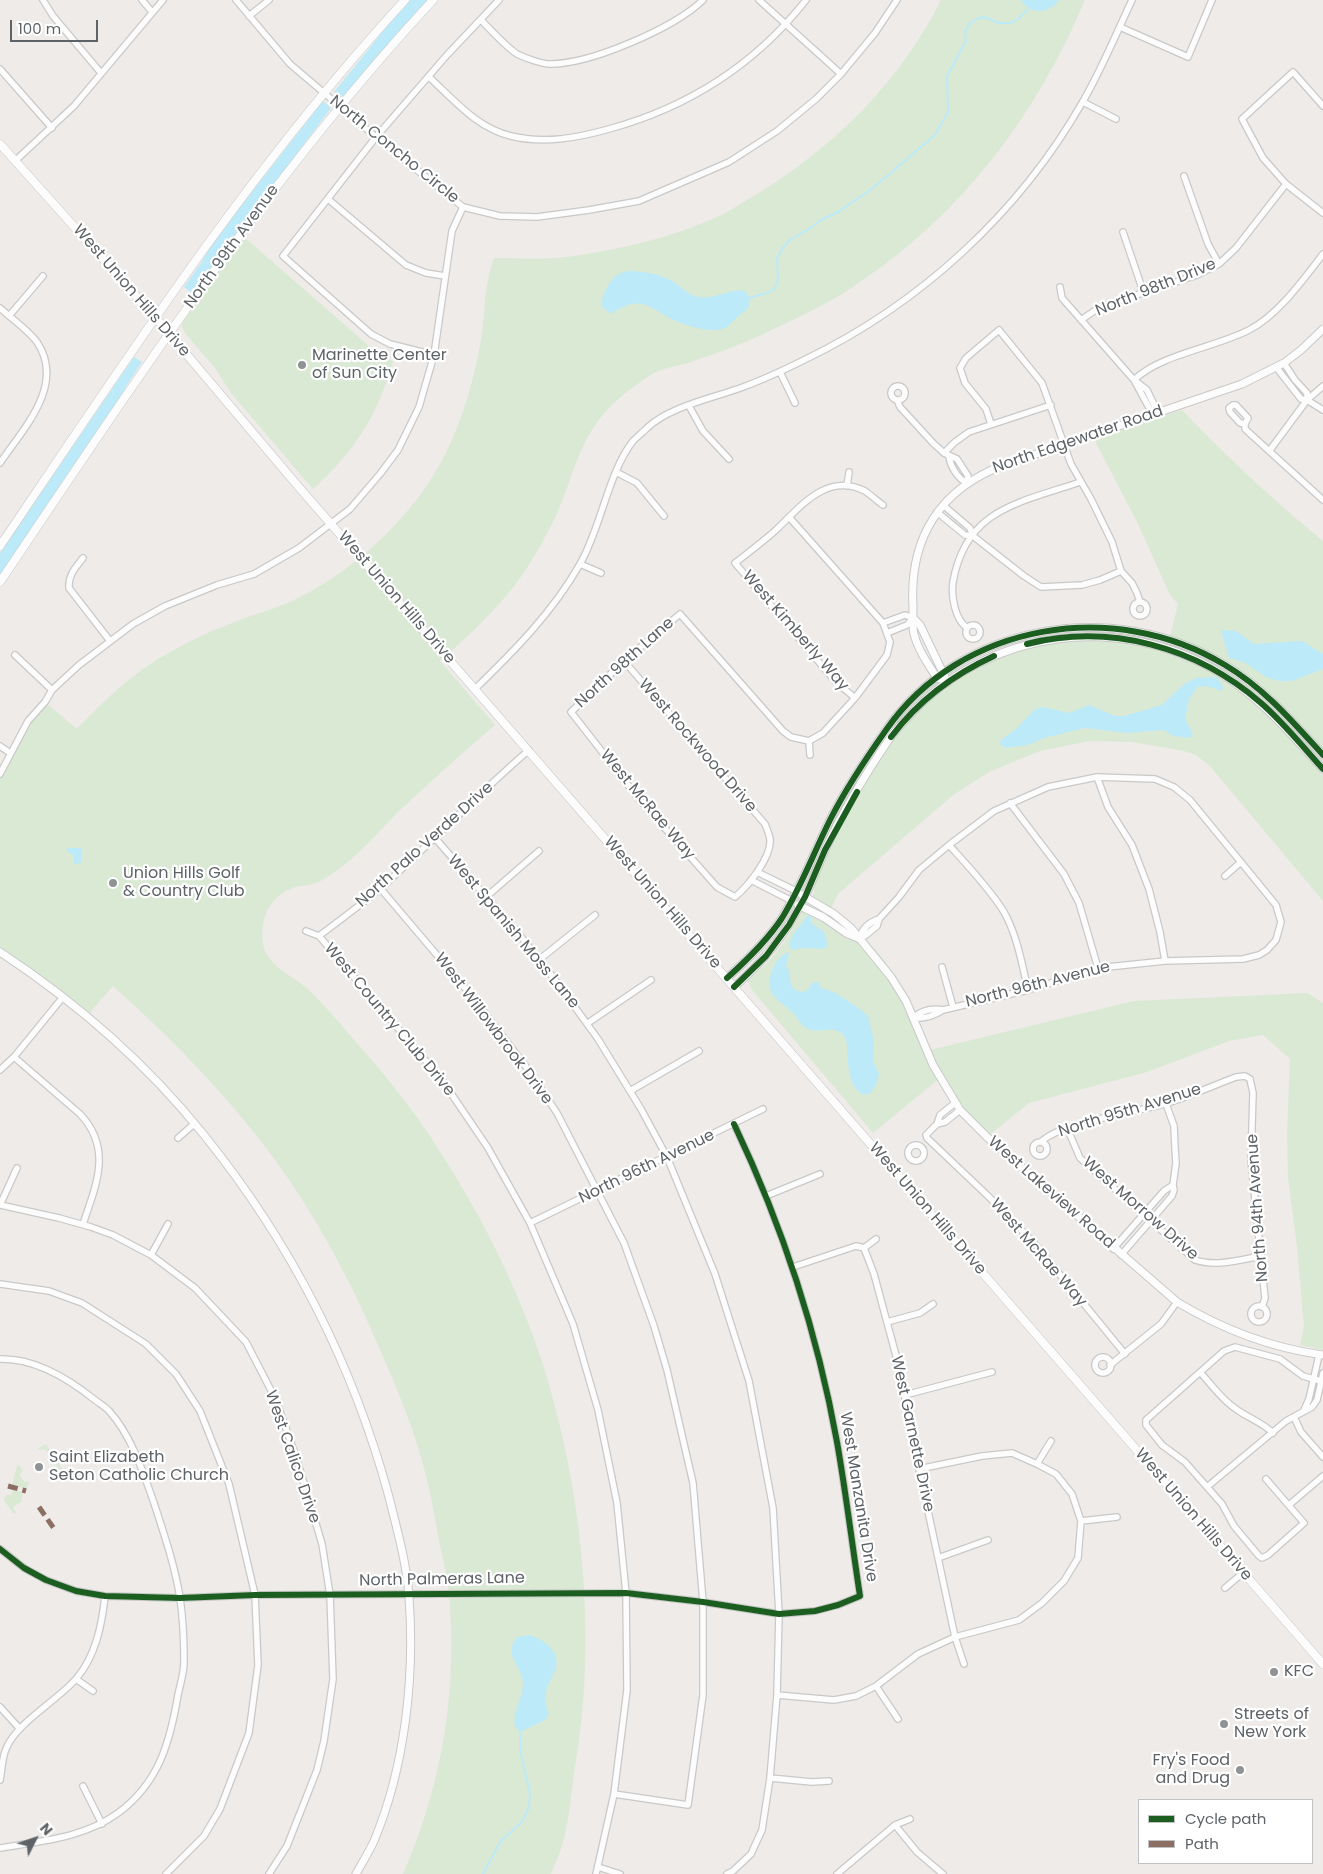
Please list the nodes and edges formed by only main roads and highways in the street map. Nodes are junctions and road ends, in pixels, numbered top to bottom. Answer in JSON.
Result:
{"nodes":[{"id":1,"x":406,"y":0,"type":"edge"},
{"id":2,"x":433,"y":0,"type":"edge"},
{"id":3,"x":0,"y":144,"type":"edge"},
{"id":4,"x":155,"y":317,"type":"junction"},
{"id":5,"x":170,"y":333,"type":"junction"},
{"id":6,"x":0,"y":546,"type":"edge"},
{"id":7,"x":0,"y":582,"type":"edge"},
{"id":8,"x":1323,"y":1664,"type":"edge"}],
"edges":[{"from":1,"to":4,"type":"main road","name":"North 99th Avenue"},
{"from":2,"to":5,"type":"main road","name":"North 99th Avenue"},
{"from":3,"to":4,"type":"main road","name":"West Union Hills Drive"},
{"from":4,"to":5,"type":"main road","name":"West Union Hills Drive"},
{"from":4,"to":6,"type":"main road","name":"North 99th Avenue"},
{"from":5,"to":7,"type":"main road","name":"North 99th Avenue"},
{"from":5,"to":8,"type":"main road","name":"West Union Hills Drive"}]}
